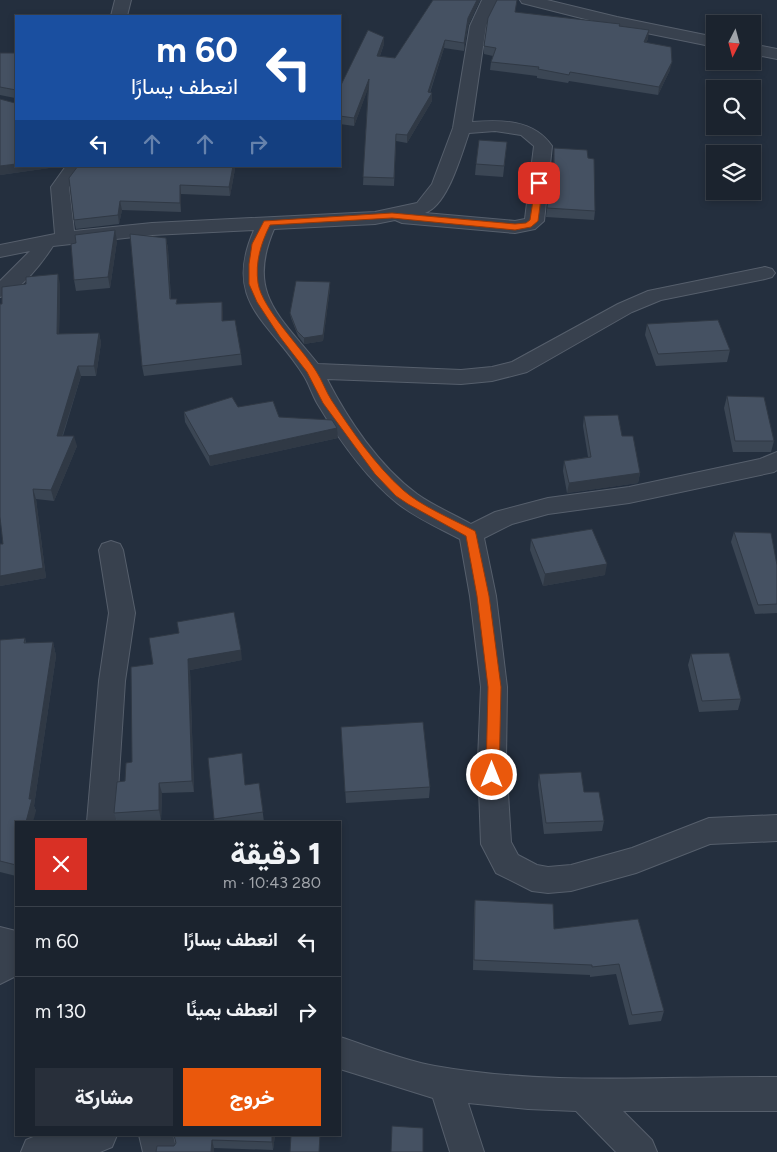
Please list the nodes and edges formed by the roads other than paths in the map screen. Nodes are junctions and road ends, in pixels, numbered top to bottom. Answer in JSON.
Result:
{"nodes":[{"id":1,"x":123,"y":0,"type":"edge"},
{"id":2,"x":490,"y":0,"type":"edge"},
{"id":3,"x":528,"y":0,"type":"edge"},
{"id":4,"x":119,"y":15,"type":"edge"},
{"id":5,"x":706,"y":40,"type":"edge"},
{"id":6,"x":761,"y":51,"type":"edge"},
{"id":7,"x":777,"y":54,"type":"edge"},
{"id":8,"x":462,"y":128,"type":"junction"},
{"id":9,"x":74,"y":167,"type":"edge"},
{"id":10,"x":392,"y":216,"type":"junction"},
{"id":11,"x":267,"y":222,"type":"junction"},
{"id":12,"x":56,"y":240,"type":"junction"},
{"id":13,"x":0,"y":251,"type":"edge"},
{"id":14,"x":765,"y":273,"type":"dead end"},
{"id":15,"x":0,"y":291,"type":"edge"},
{"id":16,"x":312,"y":371,"type":"junction"},
{"id":17,"x":777,"y":460,"type":"edge"},
{"id":18,"x":471,"y":534,"type":"junction"},
{"id":19,"x":111,"y":550,"type":"dead end"},
{"id":20,"x":101,"y":821,"type":"edge"},
{"id":21,"x":777,"y":828,"type":"edge"},
{"id":22,"x":0,"y":941,"type":"edge"},
{"id":23,"x":15,"y":945,"type":"edge"},
{"id":24,"x":15,"y":959,"type":"edge"},
{"id":25,"x":0,"y":970,"type":"edge"},
{"id":26,"x":341,"y":1054,"type":"edge"},
{"id":27,"x":445,"y":1084,"type":"junction"},
{"id":28,"x":583,"y":1094,"type":"junction"},
{"id":29,"x":777,"y":1094,"type":"edge"},
{"id":30,"x":96,"y":1136,"type":"edge"},
{"id":31,"x":156,"y":1136,"type":"edge"},
{"id":32,"x":38,"y":1152,"type":"edge"},
{"id":33,"x":160,"y":1152,"type":"edge"},
{"id":34,"x":467,"y":1152,"type":"edge"},
{"id":35,"x":640,"y":1152,"type":"edge"}],
"edges":[{"from":1,"to":4,"type":"street"},
{"from":2,"to":8,"type":"street"},
{"from":3,"to":5,"type":"street"},
{"from":6,"to":7,"type":"street"},
{"from":8,"to":10,"type":"street"},
{"from":8,"to":10,"type":"street"},
{"from":9,"to":12,"type":"street"},
{"from":10,"to":11,"type":"street"},
{"from":11,"to":12,"type":"street"},
{"from":11,"to":16,"type":"street"},
{"from":12,"to":13,"type":"street"},
{"from":12,"to":15,"type":"street"},
{"from":14,"to":16,"type":"street"},
{"from":16,"to":18,"type":"street"},
{"from":17,"to":18,"type":"street"},
{"from":18,"to":21,"type":"street"},
{"from":19,"to":20,"type":"street"},
{"from":22,"to":23,"type":"street"},
{"from":24,"to":25,"type":"street"},
{"from":26,"to":27,"type":"street"},
{"from":27,"to":28,"type":"street"},
{"from":27,"to":34,"type":"street"},
{"from":28,"to":29,"type":"street"},
{"from":28,"to":35,"type":"street"},
{"from":30,"to":32,"type":"street"},
{"from":31,"to":33,"type":"street"}]}
